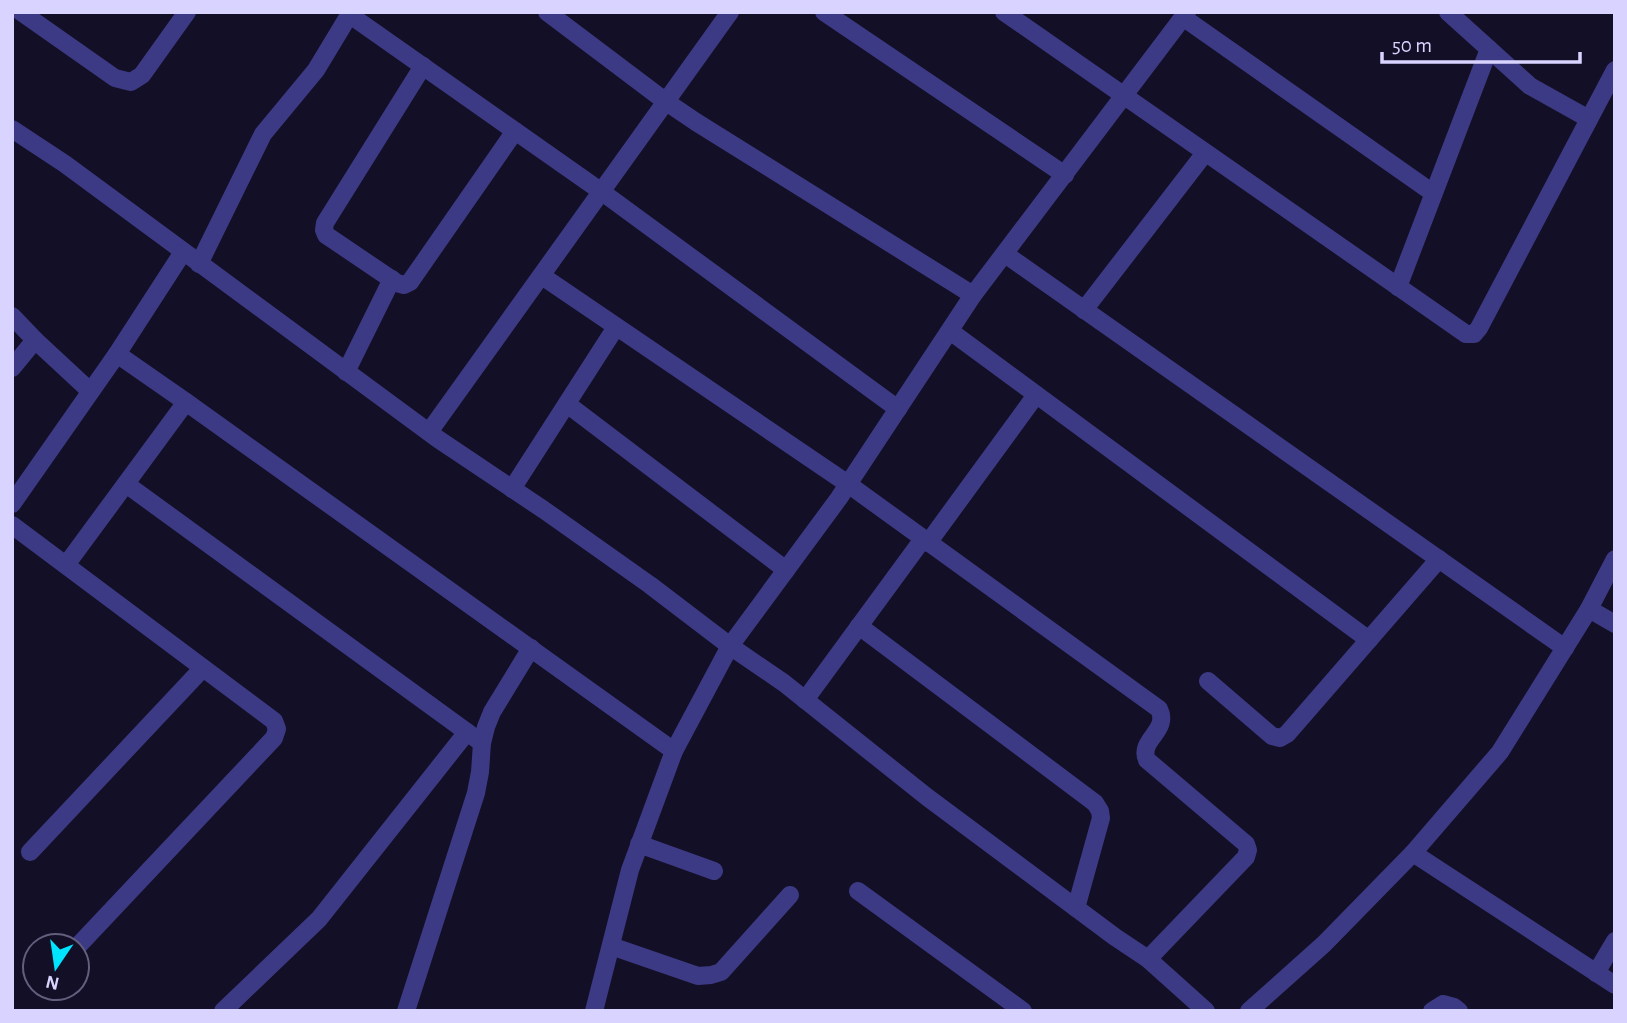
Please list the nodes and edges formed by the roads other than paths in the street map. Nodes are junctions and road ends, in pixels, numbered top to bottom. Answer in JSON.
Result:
{"nodes":[{"id":1,"x":20,"y":12,"type":"edge"},
{"id":2,"x":187,"y":12,"type":"edge"},
{"id":3,"x":547,"y":12,"type":"edge"},
{"id":4,"x":824,"y":12,"type":"edge"},
{"id":5,"x":1004,"y":12,"type":"edge"},
{"id":6,"x":1448,"y":12,"type":"edge"},
{"id":7,"x":350,"y":13,"type":"edge"},
{"id":8,"x":723,"y":15,"type":"edge"},
{"id":9,"x":1185,"y":15,"type":"edge"},
{"id":10,"x":1489,"y":49,"type":"junction"},
{"id":11,"x":423,"y":66,"type":"junction"},
{"id":12,"x":1615,"y":70,"type":"edge"},
{"id":13,"x":1124,"y":96,"type":"junction"},
{"id":14,"x":666,"y":101,"type":"junction"},
{"id":15,"x":1589,"y":119,"type":"junction"},
{"id":16,"x":12,"y":129,"type":"edge"},
{"id":17,"x":515,"y":131,"type":"junction"},
{"id":18,"x":1205,"y":153,"type":"junction"},
{"id":19,"x":1065,"y":175,"type":"junction"},
{"id":20,"x":601,"y":192,"type":"junction"},
{"id":21,"x":1433,"y":193,"type":"junction"},
{"id":22,"x":183,"y":252,"type":"junction"},
{"id":23,"x":1005,"y":254,"type":"junction"},
{"id":24,"x":199,"y":264,"type":"junction"},
{"id":25,"x":542,"y":276,"type":"junction"},
{"id":26,"x":392,"y":279,"type":"junction"},
{"id":27,"x":1398,"y":287,"type":"junction"},
{"id":28,"x":973,"y":295,"type":"junction"},
{"id":29,"x":1084,"y":310,"type":"junction"},
{"id":30,"x":12,"y":316,"type":"edge"},
{"id":31,"x":616,"y":327,"type":"junction"},
{"id":32,"x":950,"y":331,"type":"junction"},
{"id":33,"x":35,"y":340,"type":"junction"},
{"id":34,"x":117,"y":354,"type":"junction"},
{"id":35,"x":12,"y":368,"type":"edge"},
{"id":36,"x":346,"y":372,"type":"junction"},
{"id":37,"x":90,"y":391,"type":"junction"},
{"id":38,"x":1036,"y":394,"type":"junction"},
{"id":39,"x":186,"y":402,"type":"junction"},
{"id":40,"x":567,"y":404,"type":"junction"},
{"id":41,"x":898,"y":409,"type":"junction"},
{"id":42,"x":429,"y":432,"type":"junction"},
{"id":43,"x":126,"y":484,"type":"junction"},
{"id":44,"x":848,"y":484,"type":"junction"},
{"id":45,"x":512,"y":489,"type":"junction"},
{"id":46,"x":12,"y":504,"type":"edge"},
{"id":47,"x":12,"y":525,"type":"edge"},
{"id":48,"x":926,"y":541,"type":"junction"},
{"id":49,"x":1439,"y":559,"type":"junction"},
{"id":50,"x":1615,"y":559,"type":"edge"},
{"id":51,"x":66,"y":565,"type":"junction"},
{"id":52,"x":786,"y":570,"type":"junction"},
{"id":53,"x":1589,"y":609,"type":"junction"},
{"id":54,"x":1615,"y":624,"type":"edge"},
{"id":55,"x":859,"y":626,"type":"junction"},
{"id":56,"x":1369,"y":640,"type":"junction"},
{"id":57,"x":730,"y":646,"type":"junction"},
{"id":58,"x":531,"y":648,"type":"junction"},
{"id":59,"x":1565,"y":648,"type":"junction"},
{"id":60,"x":203,"y":668,"type":"junction"},
{"id":61,"x":1208,"y":681,"type":"dead end"},
{"id":62,"x":805,"y":700,"type":"junction"},
{"id":63,"x":467,"y":732,"type":"junction"},
{"id":64,"x":482,"y":743,"type":"junction"},
{"id":65,"x":674,"y":751,"type":"junction"},
{"id":66,"x":639,"y":844,"type":"junction"},
{"id":67,"x":30,"y":852,"type":"dead end"},
{"id":68,"x":1413,"y":853,"type":"junction"},
{"id":69,"x":713,"y":871,"type":"dead end"},
{"id":70,"x":858,"y":891,"type":"dead end"},
{"id":71,"x":790,"y":895,"type":"dead end"},
{"id":72,"x":1076,"y":908,"type":"junction"},
{"id":73,"x":91,"y":932,"type":"edge"},
{"id":74,"x":1615,"y":940,"type":"edge"},
{"id":75,"x":611,"y":946,"type":"junction"},
{"id":76,"x":1148,"y":959,"type":"junction"},
{"id":77,"x":1597,"y":973,"type":"junction"},
{"id":78,"x":1615,"y":985,"type":"edge"},
{"id":79,"x":230,"y":1009,"type":"edge"},
{"id":80,"x":1015,"y":1009,"type":"edge"},
{"id":81,"x":406,"y":1011,"type":"edge"},
{"id":82,"x":594,"y":1011,"type":"edge"},
{"id":83,"x":1206,"y":1011,"type":"edge"},
{"id":84,"x":1249,"y":1011,"type":"edge"},
{"id":85,"x":1432,"y":1011,"type":"edge"},
{"id":86,"x":1459,"y":1011,"type":"edge"}],
"edges":[{"from":1,"to":2,"type":"street"},
{"from":3,"to":14,"type":"street"},
{"from":4,"to":19,"type":"street"},
{"from":5,"to":13,"type":"street"},
{"from":6,"to":10,"type":"street"},
{"from":7,"to":11,"type":"street"},
{"from":7,"to":24,"type":"street"},
{"from":8,"to":14,"type":"street"},
{"from":9,"to":13,"type":"street"},
{"from":9,"to":21,"type":"street"},
{"from":10,"to":15,"type":"street"},
{"from":10,"to":21,"type":"street"},
{"from":11,"to":17,"type":"street"},
{"from":11,"to":26,"type":"street"},
{"from":12,"to":15,"type":"street"},
{"from":13,"to":18,"type":"street"},
{"from":13,"to":19,"type":"street"},
{"from":14,"to":20,"type":"street"},
{"from":14,"to":28,"type":"street"},
{"from":15,"to":27,"type":"street"},
{"from":16,"to":22,"type":"street"},
{"from":17,"to":20,"type":"street"},
{"from":17,"to":26,"type":"street"},
{"from":18,"to":27,"type":"street"},
{"from":18,"to":29,"type":"street"},
{"from":19,"to":23,"type":"street"},
{"from":20,"to":25,"type":"street"},
{"from":20,"to":41,"type":"street"},
{"from":21,"to":27,"type":"street"},
{"from":22,"to":24,"type":"street"},
{"from":22,"to":34,"type":"street"},
{"from":23,"to":28,"type":"street"},
{"from":23,"to":29,"type":"street"},
{"from":24,"to":36,"type":"street"},
{"from":25,"to":31,"type":"street"},
{"from":25,"to":42,"type":"street"},
{"from":26,"to":36,"type":"street"},
{"from":28,"to":32,"type":"street"},
{"from":29,"to":49,"type":"street"},
{"from":30,"to":33,"type":"street"},
{"from":31,"to":40,"type":"street"},
{"from":31,"to":44,"type":"street"},
{"from":32,"to":38,"type":"street"},
{"from":32,"to":41,"type":"street"},
{"from":33,"to":35,"type":"street"},
{"from":33,"to":37,"type":"street"},
{"from":34,"to":37,"type":"street"},
{"from":34,"to":39,"type":"street"},
{"from":36,"to":42,"type":"street"},
{"from":37,"to":46,"type":"street"},
{"from":38,"to":48,"type":"street"},
{"from":38,"to":56,"type":"street"},
{"from":39,"to":43,"type":"street"},
{"from":39,"to":58,"type":"street"},
{"from":40,"to":45,"type":"street"},
{"from":40,"to":52,"type":"street"},
{"from":41,"to":44,"type":"street"},
{"from":42,"to":45,"type":"street"},
{"from":43,"to":51,"type":"street"},
{"from":43,"to":63,"type":"street"},
{"from":44,"to":48,"type":"street"},
{"from":44,"to":52,"type":"street"},
{"from":45,"to":57,"type":"street"},
{"from":47,"to":51,"type":"street"},
{"from":48,"to":55,"type":"street"},
{"from":48,"to":76,"type":"street"},
{"from":49,"to":56,"type":"street"},
{"from":49,"to":59,"type":"street"},
{"from":50,"to":53,"type":"street"},
{"from":51,"to":60,"type":"street"},
{"from":52,"to":57,"type":"street"},
{"from":53,"to":54,"type":"street"},
{"from":53,"to":59,"type":"street"},
{"from":55,"to":62,"type":"street"},
{"from":55,"to":72,"type":"street"},
{"from":56,"to":61,"type":"street"},
{"from":57,"to":62,"type":"street"},
{"from":57,"to":65,"type":"street"},
{"from":58,"to":64,"type":"street"},
{"from":58,"to":65,"type":"street"},
{"from":59,"to":68,"type":"street"},
{"from":60,"to":67,"type":"street"},
{"from":60,"to":73,"type":"street"},
{"from":62,"to":72,"type":"street"},
{"from":63,"to":64,"type":"street"},
{"from":63,"to":79,"type":"street"},
{"from":64,"to":81,"type":"street"},
{"from":65,"to":66,"type":"street"},
{"from":66,"to":69,"type":"street"},
{"from":66,"to":75,"type":"street"},
{"from":68,"to":77,"type":"street"},
{"from":68,"to":84,"type":"street"},
{"from":70,"to":80,"type":"street"},
{"from":71,"to":75,"type":"street"},
{"from":72,"to":76,"type":"street"},
{"from":74,"to":77,"type":"street"},
{"from":75,"to":82,"type":"street"},
{"from":76,"to":83,"type":"street"},
{"from":77,"to":78,"type":"street"},
{"from":85,"to":86,"type":"street"}]}
